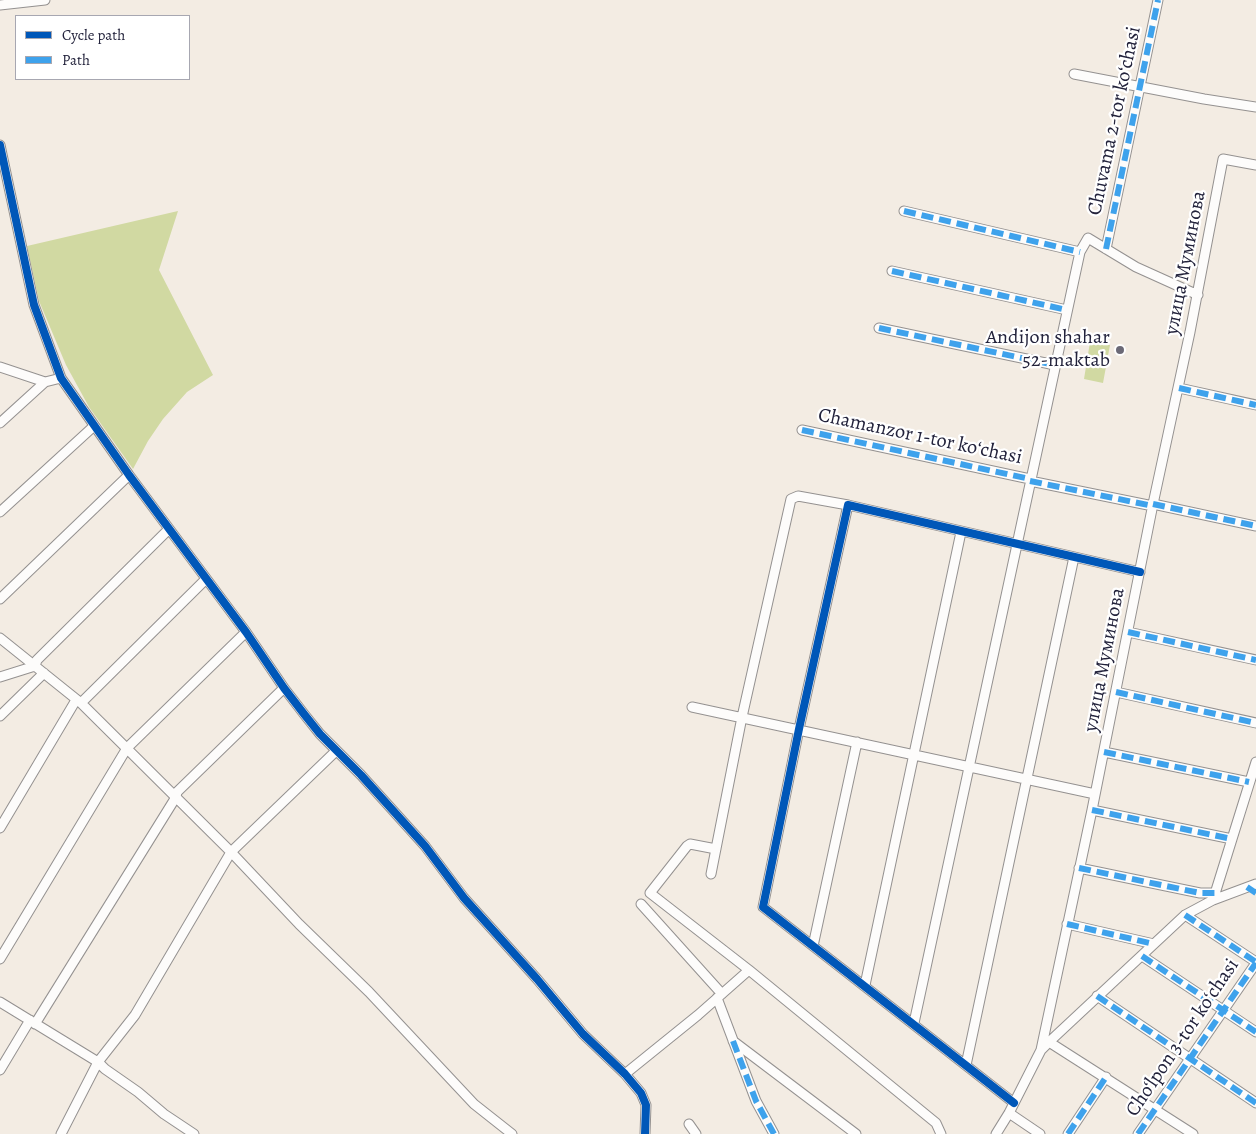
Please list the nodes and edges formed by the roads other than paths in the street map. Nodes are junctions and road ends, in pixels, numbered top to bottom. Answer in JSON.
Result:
{"nodes":[{"id":1,"x":46,"y":0,"type":"edge"},
{"id":2,"x":1158,"y":0,"type":"edge"},
{"id":3,"x":0,"y":5,"type":"edge"},
{"id":4,"x":1074,"y":74,"type":"dead end"},
{"id":5,"x":1141,"y":87,"type":"junction"},
{"id":6,"x":1256,"y":107,"type":"edge"},
{"id":7,"x":0,"y":145,"type":"edge"},
{"id":8,"x":1256,"y":165,"type":"edge"},
{"id":9,"x":904,"y":211,"type":"dead end"},
{"id":10,"x":1106,"y":249,"type":"junction"},
{"id":11,"x":1080,"y":252,"type":"junction"},
{"id":12,"x":892,"y":271,"type":"dead end"},
{"id":13,"x":1198,"y":295,"type":"junction"},
{"id":14,"x":1067,"y":310,"type":"junction"},
{"id":15,"x":879,"y":328,"type":"dead end"},
{"id":16,"x":1055,"y":365,"type":"junction"},
{"id":17,"x":0,"y":367,"type":"edge"},
{"id":18,"x":61,"y":378,"type":"junction"},
{"id":19,"x":45,"y":382,"type":"junction"},
{"id":20,"x":1179,"y":388,"type":"junction"},
{"id":21,"x":1256,"y":405,"type":"edge"},
{"id":22,"x":0,"y":423,"type":"edge"},
{"id":23,"x":94,"y":426,"type":"junction"},
{"id":24,"x":802,"y":430,"type":"dead end"},
{"id":25,"x":129,"y":475,"type":"junction"},
{"id":26,"x":1030,"y":480,"type":"junction"},
{"id":27,"x":1153,"y":505,"type":"junction"},
{"id":28,"x":848,"y":506,"type":"junction"},
{"id":29,"x":0,"y":512,"type":"edge"},
{"id":30,"x":1256,"y":526,"type":"edge"},
{"id":31,"x":169,"y":529,"type":"junction"},
{"id":32,"x":961,"y":532,"type":"junction"},
{"id":33,"x":1018,"y":545,"type":"junction"},
{"id":34,"x":1074,"y":558,"type":"junction"},
{"id":35,"x":1140,"y":572,"type":"junction"},
{"id":36,"x":206,"y":579,"type":"junction"},
{"id":37,"x":0,"y":599,"type":"edge"},
{"id":38,"x":246,"y":632,"type":"junction"},
{"id":39,"x":1128,"y":632,"type":"junction"},
{"id":40,"x":0,"y":638,"type":"edge"},
{"id":41,"x":1256,"y":660,"type":"edge"},
{"id":42,"x":35,"y":666,"type":"junction"},
{"id":43,"x":44,"y":673,"type":"junction"},
{"id":44,"x":0,"y":677,"type":"edge"},
{"id":45,"x":284,"y":688,"type":"junction"},
{"id":46,"x":1116,"y":692,"type":"junction"},
{"id":47,"x":79,"y":702,"type":"junction"},
{"id":48,"x":692,"y":707,"type":"dead end"},
{"id":49,"x":0,"y":716,"type":"edge"},
{"id":50,"x":742,"y":717,"type":"junction"},
{"id":51,"x":1256,"y":723,"type":"edge"},
{"id":52,"x":799,"y":729,"type":"junction"},
{"id":53,"x":857,"y":742,"type":"junction"},
{"id":54,"x":127,"y":748,"type":"junction"},
{"id":55,"x":336,"y":751,"type":"junction"},
{"id":56,"x":1104,"y":752,"type":"junction"},
{"id":57,"x":914,"y":755,"type":"junction"},
{"id":58,"x":1256,"y":762,"type":"edge"},
{"id":59,"x":970,"y":766,"type":"junction"},
{"id":60,"x":1027,"y":778,"type":"junction"},
{"id":61,"x":1249,"y":782,"type":"junction"},
{"id":62,"x":1095,"y":794,"type":"junction"},
{"id":63,"x":176,"y":797,"type":"junction"},
{"id":64,"x":1092,"y":810,"type":"junction"},
{"id":65,"x":0,"y":828,"type":"edge"},
{"id":66,"x":1232,"y":839,"type":"junction"},
{"id":67,"x":716,"y":849,"type":"junction"},
{"id":68,"x":231,"y":852,"type":"junction"},
{"id":69,"x":1079,"y":868,"type":"junction"},
{"id":70,"x":711,"y":874,"type":"dead end"},
{"id":71,"x":1252,"y":885,"type":"edge"},
{"id":72,"x":1256,"y":892,"type":"edge"},
{"id":73,"x":1215,"y":896,"type":"junction"},
{"id":74,"x":641,"y":904,"type":"dead end"},
{"id":75,"x":1185,"y":915,"type":"junction"},
{"id":76,"x":1068,"y":924,"type":"junction"},
{"id":77,"x":1154,"y":944,"type":"junction"},
{"id":78,"x":813,"y":946,"type":"junction"},
{"id":79,"x":1142,"y":956,"type":"junction"},
{"id":80,"x":0,"y":959,"type":"edge"},
{"id":81,"x":1256,"y":962,"type":"edge"},
{"id":82,"x":749,"y":970,"type":"junction"},
{"id":83,"x":865,"y":985,"type":"junction"},
{"id":84,"x":720,"y":996,"type":"junction"},
{"id":85,"x":1097,"y":996,"type":"junction"},
{"id":86,"x":0,"y":1002,"type":"edge"},
{"id":87,"x":1224,"y":1010,"type":"junction"},
{"id":88,"x":33,"y":1022,"type":"junction"},
{"id":89,"x":914,"y":1024,"type":"junction"},
{"id":90,"x":1256,"y":1032,"type":"edge"},
{"id":91,"x":734,"y":1041,"type":"junction"},
{"id":92,"x":1049,"y":1042,"type":"junction"},
{"id":93,"x":1041,"y":1050,"type":"junction"},
{"id":94,"x":1190,"y":1058,"type":"junction"},
{"id":95,"x":98,"y":1062,"type":"junction"},
{"id":96,"x":966,"y":1065,"type":"junction"},
{"id":97,"x":0,"y":1070,"type":"edge"},
{"id":98,"x":625,"y":1074,"type":"junction"},
{"id":99,"x":1106,"y":1077,"type":"junction"},
{"id":100,"x":1014,"y":1102,"type":"junction"},
{"id":101,"x":1256,"y":1103,"type":"edge"},
{"id":102,"x":1155,"y":1109,"type":"junction"},
{"id":103,"x":1008,"y":1113,"type":"junction"},
{"id":104,"x":689,"y":1124,"type":"dead end"},
{"id":105,"x":61,"y":1134,"type":"edge"},
{"id":106,"x":194,"y":1134,"type":"edge"},
{"id":107,"x":512,"y":1134,"type":"edge"},
{"id":108,"x":645,"y":1134,"type":"edge"},
{"id":109,"x":696,"y":1134,"type":"edge"},
{"id":110,"x":774,"y":1134,"type":"edge"},
{"id":111,"x":856,"y":1134,"type":"edge"},
{"id":112,"x":941,"y":1134,"type":"edge"},
{"id":113,"x":996,"y":1134,"type":"edge"},
{"id":114,"x":1040,"y":1134,"type":"edge"},
{"id":115,"x":1068,"y":1134,"type":"edge"},
{"id":116,"x":1138,"y":1134,"type":"edge"},
{"id":117,"x":1193,"y":1134,"type":"edge"}],
"edges":[{"from":1,"to":3,"type":"street"},
{"from":2,"to":5,"type":"street","name":"Chuvama 2-tor koʻchasi"},
{"from":4,"to":5,"type":"street"},
{"from":5,"to":6,"type":"street"},
{"from":5,"to":10,"type":"street","name":"Chuvama 2-tor koʻchasi"},
{"from":7,"to":18,"type":"street"},
{"from":8,"to":13,"type":"street","name":"улица Муминова"},
{"from":9,"to":11,"type":"street"},
{"from":10,"to":11,"type":"street"},
{"from":10,"to":13,"type":"street"},
{"from":11,"to":14,"type":"street"},
{"from":12,"to":14,"type":"street"},
{"from":13,"to":20,"type":"street","name":"улица Муминова"},
{"from":14,"to":16,"type":"street"},
{"from":15,"to":16,"type":"street"},
{"from":16,"to":26,"type":"street"},
{"from":17,"to":19,"type":"street"},
{"from":18,"to":19,"type":"street"},
{"from":18,"to":23,"type":"street"},
{"from":19,"to":22,"type":"street"},
{"from":20,"to":21,"type":"street"},
{"from":20,"to":27,"type":"street","name":"улица Муминова"},
{"from":23,"to":25,"type":"street"},
{"from":23,"to":29,"type":"street"},
{"from":24,"to":26,"type":"street","name":"Chamanzor 1-tor koʻchasi"},
{"from":25,"to":31,"type":"street"},
{"from":25,"to":37,"type":"street"},
{"from":26,"to":27,"type":"street","name":"Chamanzor 1-tor koʻchasi"},
{"from":26,"to":33,"type":"street"},
{"from":27,"to":30,"type":"street","name":"Chamanzor 1-tor koʻchasi"},
{"from":27,"to":35,"type":"street","name":"улица Муминова"},
{"from":28,"to":32,"type":"street"},
{"from":28,"to":50,"type":"street"},
{"from":28,"to":52,"type":"street"},
{"from":31,"to":36,"type":"street"},
{"from":31,"to":42,"type":"street"},
{"from":32,"to":33,"type":"street"},
{"from":32,"to":57,"type":"street"},
{"from":33,"to":34,"type":"street"},
{"from":33,"to":59,"type":"street"},
{"from":34,"to":35,"type":"street"},
{"from":34,"to":60,"type":"street"},
{"from":35,"to":39,"type":"street","name":"улица Муминова"},
{"from":36,"to":38,"type":"street"},
{"from":36,"to":47,"type":"street"},
{"from":38,"to":45,"type":"street"},
{"from":38,"to":54,"type":"street"},
{"from":39,"to":41,"type":"street"},
{"from":39,"to":46,"type":"street","name":"улица Муминова"},
{"from":40,"to":42,"type":"street"},
{"from":42,"to":43,"type":"street"},
{"from":42,"to":44,"type":"street"},
{"from":43,"to":47,"type":"street"},
{"from":43,"to":49,"type":"street"},
{"from":45,"to":55,"type":"street"},
{"from":45,"to":63,"type":"street"},
{"from":46,"to":51,"type":"street"},
{"from":46,"to":56,"type":"street","name":"улица Муминова"},
{"from":47,"to":54,"type":"street"},
{"from":47,"to":65,"type":"street"},
{"from":48,"to":50,"type":"street"},
{"from":50,"to":52,"type":"street"},
{"from":50,"to":67,"type":"street"},
{"from":52,"to":53,"type":"street"},
{"from":52,"to":78,"type":"street"},
{"from":53,"to":57,"type":"street"},
{"from":53,"to":78,"type":"street"},
{"from":54,"to":63,"type":"street"},
{"from":54,"to":80,"type":"street"},
{"from":55,"to":68,"type":"street"},
{"from":55,"to":98,"type":"street"},
{"from":56,"to":61,"type":"street"},
{"from":56,"to":62,"type":"street","name":"улица Муминова"},
{"from":57,"to":59,"type":"street"},
{"from":57,"to":83,"type":"street"},
{"from":58,"to":61,"type":"street"},
{"from":59,"to":60,"type":"street"},
{"from":59,"to":89,"type":"street"},
{"from":60,"to":62,"type":"street"},
{"from":60,"to":96,"type":"street"},
{"from":61,"to":66,"type":"street"},
{"from":62,"to":64,"type":"street","name":"улица Муминова"},
{"from":63,"to":68,"type":"street"},
{"from":63,"to":88,"type":"street"},
{"from":64,"to":66,"type":"street"},
{"from":64,"to":69,"type":"street","name":"улица Муминова"},
{"from":66,"to":73,"type":"street"},
{"from":67,"to":70,"type":"street"},
{"from":67,"to":82,"type":"street"},
{"from":68,"to":95,"type":"street"},
{"from":68,"to":107,"type":"street"},
{"from":69,"to":73,"type":"street"},
{"from":69,"to":76,"type":"street","name":"улица Муминова"},
{"from":71,"to":72,"type":"street"},
{"from":71,"to":73,"type":"street"},
{"from":73,"to":75,"type":"street"},
{"from":74,"to":84,"type":"street"},
{"from":75,"to":77,"type":"street"},
{"from":75,"to":81,"type":"street"},
{"from":76,"to":77,"type":"street"},
{"from":76,"to":93,"type":"street","name":"улица Муминова"},
{"from":77,"to":79,"type":"street"},
{"from":78,"to":83,"type":"street"},
{"from":79,"to":85,"type":"street"},
{"from":79,"to":87,"type":"street"},
{"from":81,"to":87,"type":"street","name":"Cho‘lpon 3-tor koʻchasi"},
{"from":82,"to":84,"type":"street"},
{"from":82,"to":112,"type":"street"},
{"from":83,"to":89,"type":"street"},
{"from":84,"to":91,"type":"street"},
{"from":84,"to":98,"type":"street"},
{"from":85,"to":92,"type":"street"},
{"from":85,"to":94,"type":"street"},
{"from":86,"to":88,"type":"street"},
{"from":87,"to":90,"type":"street"},
{"from":87,"to":94,"type":"street","name":"Cho‘lpon 3-tor koʻchasi"},
{"from":88,"to":95,"type":"street"},
{"from":88,"to":97,"type":"street"},
{"from":89,"to":96,"type":"street"},
{"from":91,"to":110,"type":"street"},
{"from":91,"to":111,"type":"street"},
{"from":92,"to":93,"type":"street"},
{"from":92,"to":99,"type":"street"},
{"from":93,"to":100,"type":"street"},
{"from":94,"to":101,"type":"street"},
{"from":94,"to":102,"type":"street","name":"Cho‘lpon 3-tor koʻchasi"},
{"from":95,"to":105,"type":"street"},
{"from":95,"to":106,"type":"street"},
{"from":96,"to":100,"type":"street"},
{"from":98,"to":108,"type":"street"},
{"from":99,"to":102,"type":"street"},
{"from":99,"to":115,"type":"street"},
{"from":100,"to":103,"type":"street"},
{"from":102,"to":116,"type":"street","name":"Cho‘lpon 3-tor koʻchasi"},
{"from":102,"to":117,"type":"street"},
{"from":103,"to":113,"type":"street"},
{"from":103,"to":114,"type":"street"},
{"from":104,"to":109,"type":"street"}]}
